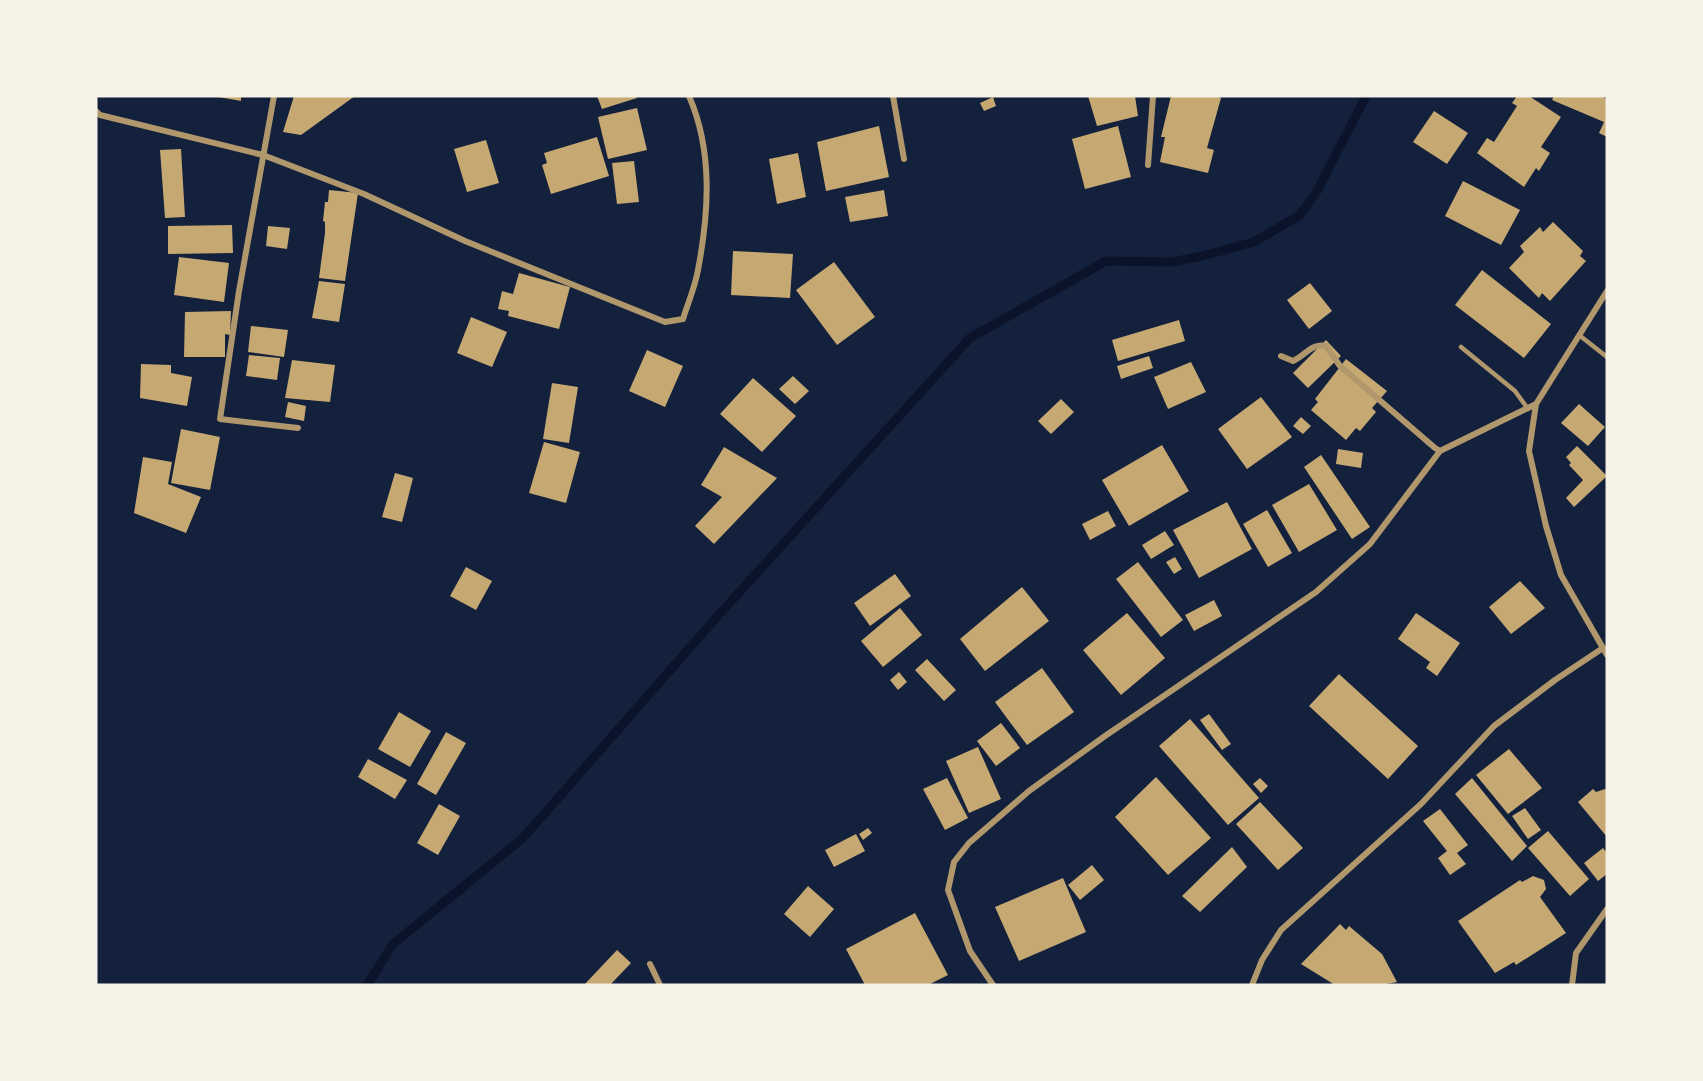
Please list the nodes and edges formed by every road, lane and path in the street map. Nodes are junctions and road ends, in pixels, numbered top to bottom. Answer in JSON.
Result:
{"nodes":[{"id":1,"x":274,"y":96,"type":"edge"},
{"id":2,"x":689,"y":96,"type":"edge"},
{"id":3,"x":893,"y":96,"type":"edge"},
{"id":4,"x":1153,"y":96,"type":"edge"},
{"id":5,"x":96,"y":111,"type":"edge"},
{"id":6,"x":263,"y":155,"type":"junction"},
{"id":7,"x":904,"y":159,"type":"dead end"},
{"id":8,"x":1149,"y":165,"type":"dead end"},
{"id":9,"x":1607,"y":291,"type":"edge"},
{"id":10,"x":1579,"y":335,"type":"junction"},
{"id":11,"x":1461,"y":347,"type":"dead end"},
{"id":12,"x":1281,"y":356,"type":"dead end"},
{"id":13,"x":1607,"y":357,"type":"edge"},
{"id":14,"x":1536,"y":404,"type":"junction"},
{"id":15,"x":1528,"y":409,"type":"junction"},
{"id":16,"x":298,"y":428,"type":"dead end"},
{"id":17,"x":1440,"y":451,"type":"junction"},
{"id":18,"x":1603,"y":648,"type":"junction"},
{"id":19,"x":1607,"y":655,"type":"edge"},
{"id":20,"x":1607,"y":909,"type":"edge"},
{"id":21,"x":650,"y":964,"type":"dead end"},
{"id":22,"x":660,"y":985,"type":"edge"},
{"id":23,"x":993,"y":985,"type":"edge"},
{"id":24,"x":1252,"y":985,"type":"edge"},
{"id":25,"x":1572,"y":985,"type":"edge"}],
"edges":[{"from":1,"to":6,"type":"street"},
{"from":2,"to":6,"type":"street"},
{"from":3,"to":7,"type":"street"},
{"from":4,"to":8,"type":"street"},
{"from":5,"to":6,"type":"street"},
{"from":6,"to":16,"type":"street"},
{"from":9,"to":10,"type":"street"},
{"from":10,"to":13,"type":"lane"},
{"from":10,"to":14,"type":"street"},
{"from":11,"to":15,"type":"lane"},
{"from":12,"to":17,"type":"street"},
{"from":14,"to":15,"type":"street"},
{"from":14,"to":18,"type":"street"},
{"from":15,"to":17,"type":"street"},
{"from":17,"to":23,"type":"street"},
{"from":18,"to":19,"type":"street"},
{"from":18,"to":24,"type":"street"},
{"from":20,"to":25,"type":"street"},
{"from":21,"to":22,"type":"street"}]}
